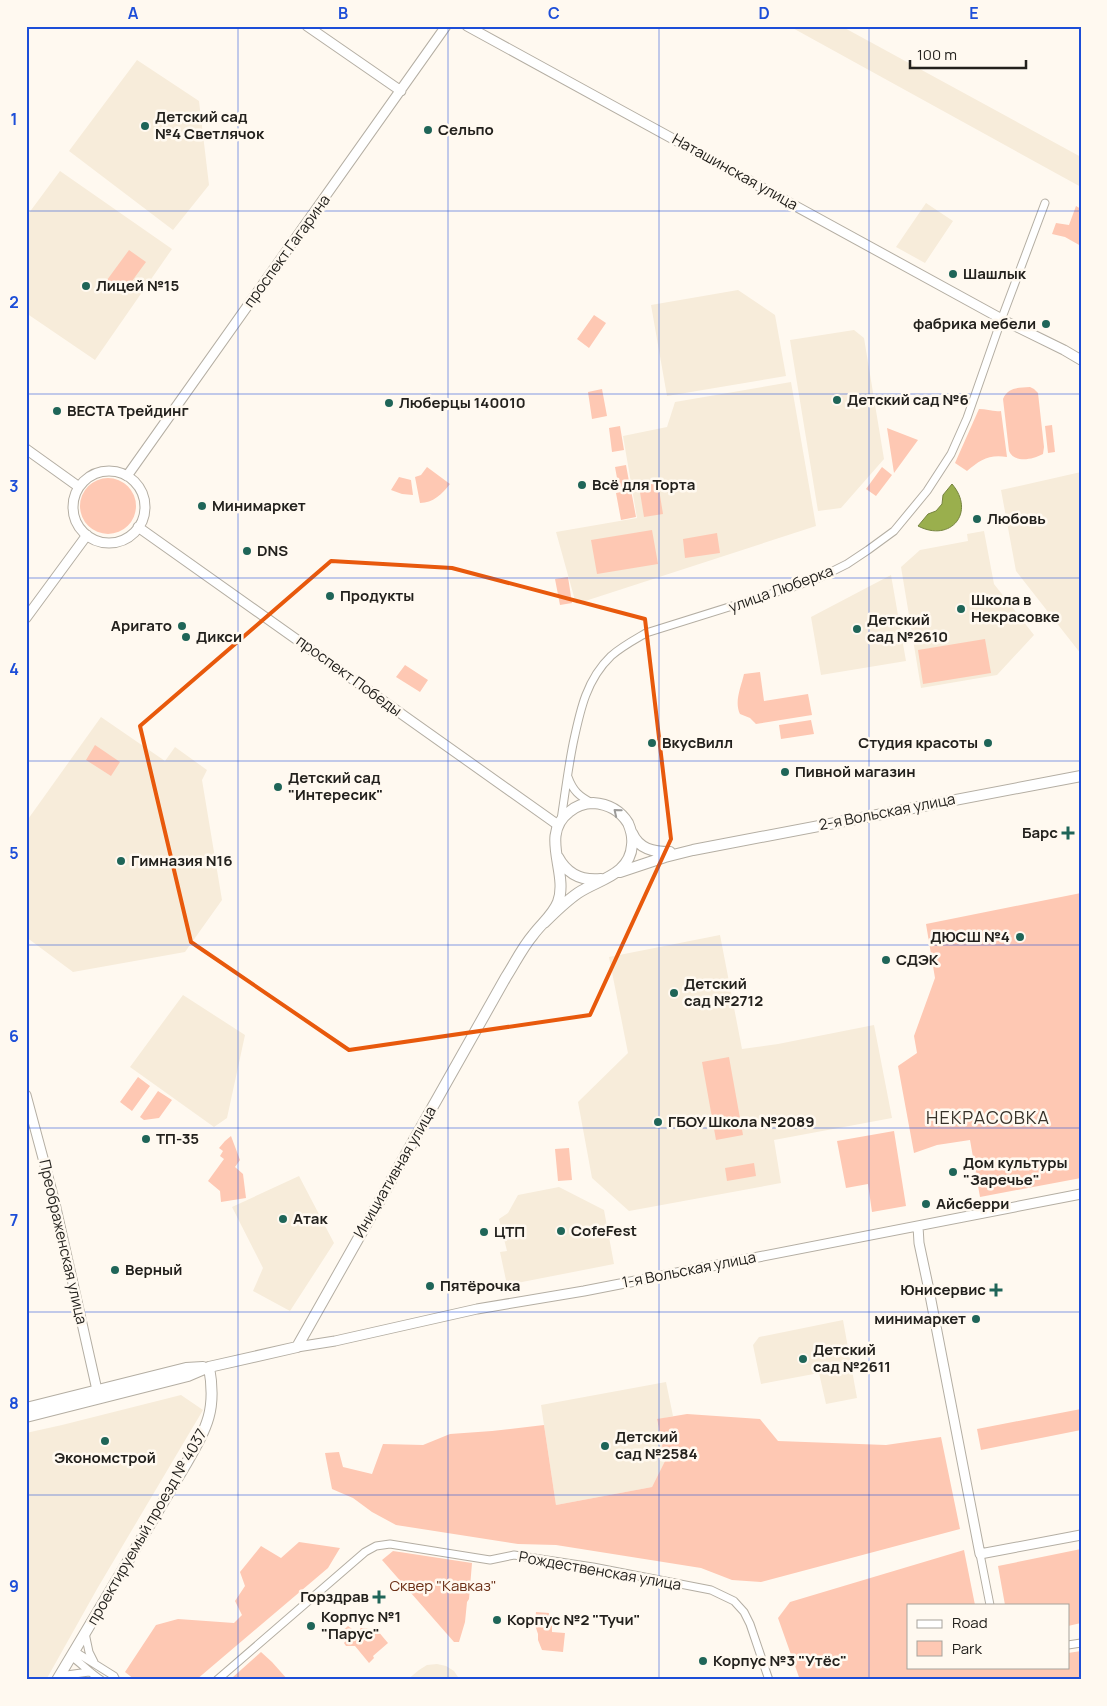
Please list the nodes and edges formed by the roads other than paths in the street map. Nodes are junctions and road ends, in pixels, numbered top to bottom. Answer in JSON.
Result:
{"nodes":[{"id":1,"x":307,"y":26,"type":"edge"},
{"id":2,"x":446,"y":26,"type":"edge"},
{"id":3,"x":467,"y":26,"type":"edge"},
{"id":4,"x":401,"y":91,"type":"junction"},
{"id":5,"x":1045,"y":204,"type":"dead end"},
{"id":6,"x":1002,"y":319,"type":"junction"},
{"id":7,"x":1081,"y":360,"type":"edge"},
{"id":8,"x":26,"y":449,"type":"edge"},
{"id":9,"x":127,"y":476,"type":"junction"},
{"id":10,"x":79,"y":487,"type":"junction"},
{"id":11,"x":138,"y":527,"type":"junction"},
{"id":12,"x":87,"y":535,"type":"junction"},
{"id":13,"x":26,"y":618,"type":"edge"},
{"id":14,"x":568,"y":774,"type":"junction"},
{"id":15,"x":1081,"y":776,"type":"edge"},
{"id":16,"x":594,"y":803,"type":"junction"},
{"id":17,"x":560,"y":823,"type":"junction"},
{"id":18,"x":632,"y":833,"type":"junction"},
{"id":19,"x":555,"y":848,"type":"junction"},
{"id":20,"x":693,"y":850,"type":"junction"},
{"id":21,"x":615,"y":874,"type":"junction"},
{"id":22,"x":604,"y":879,"type":"junction"},
{"id":23,"x":544,"y":923,"type":"junction"},
{"id":24,"x":26,"y":1095,"type":"edge"},
{"id":25,"x":1081,"y":1194,"type":"edge"},
{"id":26,"x":918,"y":1226,"type":"junction"},
{"id":27,"x":297,"y":1347,"type":"junction"},
{"id":28,"x":209,"y":1367,"type":"junction"},
{"id":29,"x":97,"y":1390,"type":"junction"},
{"id":30,"x":26,"y":1408,"type":"edge"},
{"id":31,"x":26,"y":1417,"type":"edge"},
{"id":32,"x":1081,"y":1535,"type":"edge"},
{"id":33,"x":980,"y":1554,"type":"junction"},
{"id":34,"x":990,"y":1604,"type":"edge"},
{"id":35,"x":85,"y":1633,"type":"junction"},
{"id":36,"x":73,"y":1654,"type":"junction"},
{"id":37,"x":94,"y":1662,"type":"junction"},
{"id":38,"x":89,"y":1672,"type":"junction"},
{"id":39,"x":58,"y":1678,"type":"edge"},
{"id":40,"x":101,"y":1680,"type":"edge"},
{"id":41,"x":116,"y":1680,"type":"edge"},
{"id":42,"x":217,"y":1680,"type":"edge"},
{"id":43,"x":769,"y":1680,"type":"edge"}],
"edges":[{"from":1,"to":4,"type":"street"},
{"from":2,"to":4,"type":"street","name":"проспект Гагарина"},
{"from":3,"to":6,"type":"street","name":"Наташинская улица"},
{"from":4,"to":9,"type":"street","name":"проспект Гагарина"},
{"from":5,"to":6,"type":"street","name":"улица Люберка"},
{"from":6,"to":7,"type":"street","name":"Наташинская улица"},
{"from":6,"to":14,"type":"street","name":"улица Люберка"},
{"from":8,"to":10,"type":"street"},
{"from":9,"to":10,"type":"street"},
{"from":9,"to":11,"type":"street"},
{"from":10,"to":12,"type":"street"},
{"from":11,"to":12,"type":"street"},
{"from":11,"to":17,"type":"street","name":"проспект Победы"},
{"from":12,"to":13,"type":"street"},
{"from":14,"to":16,"type":"street"},
{"from":14,"to":17,"type":"street","name":"улица Люберка"},
{"from":15,"to":20,"type":"main road","name":"2-я Вольская улица"},
{"from":16,"to":17,"type":"main road"},
{"from":18,"to":16,"type":"main road","one_way":true},
{"from":17,"to":19,"type":"main road","name":"Инициативная улица"},
{"from":18,"to":20,"type":"main road","name":"2-я Вольская улица"},
{"from":18,"to":21,"type":"main road","name":"Инициативная улица"},
{"from":19,"to":22,"type":"main road","name":"Инициативная улица"},
{"from":19,"to":23,"type":"main road","name":"Инициативная улица"},
{"from":20,"to":21,"type":"main road","name":"2-я Вольская улица"},
{"from":21,"to":22,"type":"main road","name":"Инициативная улица"},
{"from":22,"to":23,"type":"main road","name":"Инициативная улица"},
{"from":23,"to":27,"type":"main road","name":"Инициативная улица"},
{"from":24,"to":29,"type":"street","name":"Преображенская улица"},
{"from":25,"to":26,"type":"street","name":"1-я Вольская улица"},
{"from":26,"to":27,"type":"street","name":"1-я Вольская улица"},
{"from":26,"to":33,"type":"street"},
{"from":27,"to":28,"type":"main road"},
{"from":28,"to":29,"type":"main road"},
{"from":28,"to":31,"type":"main road"},
{"from":28,"to":35,"type":"main road","name":"проектируемый проезд № 4037"},
{"from":29,"to":30,"type":"main road"},
{"from":32,"to":33,"type":"street"},
{"from":33,"to":34,"type":"street"},
{"from":35,"to":36,"type":"main road","name":"проектируемый проезд № 4037"},
{"from":35,"to":37,"type":"street"},
{"from":36,"to":37,"type":"street"},
{"from":36,"to":38,"type":"street"},
{"from":36,"to":39,"type":"main road","name":"проектируемый проезд № 4037"},
{"from":37,"to":41,"type":"street"},
{"from":38,"to":39,"type":"street"},
{"from":38,"to":40,"type":"street"},
{"from":42,"to":43,"type":"street","name":"Рождественская улица"}]}
